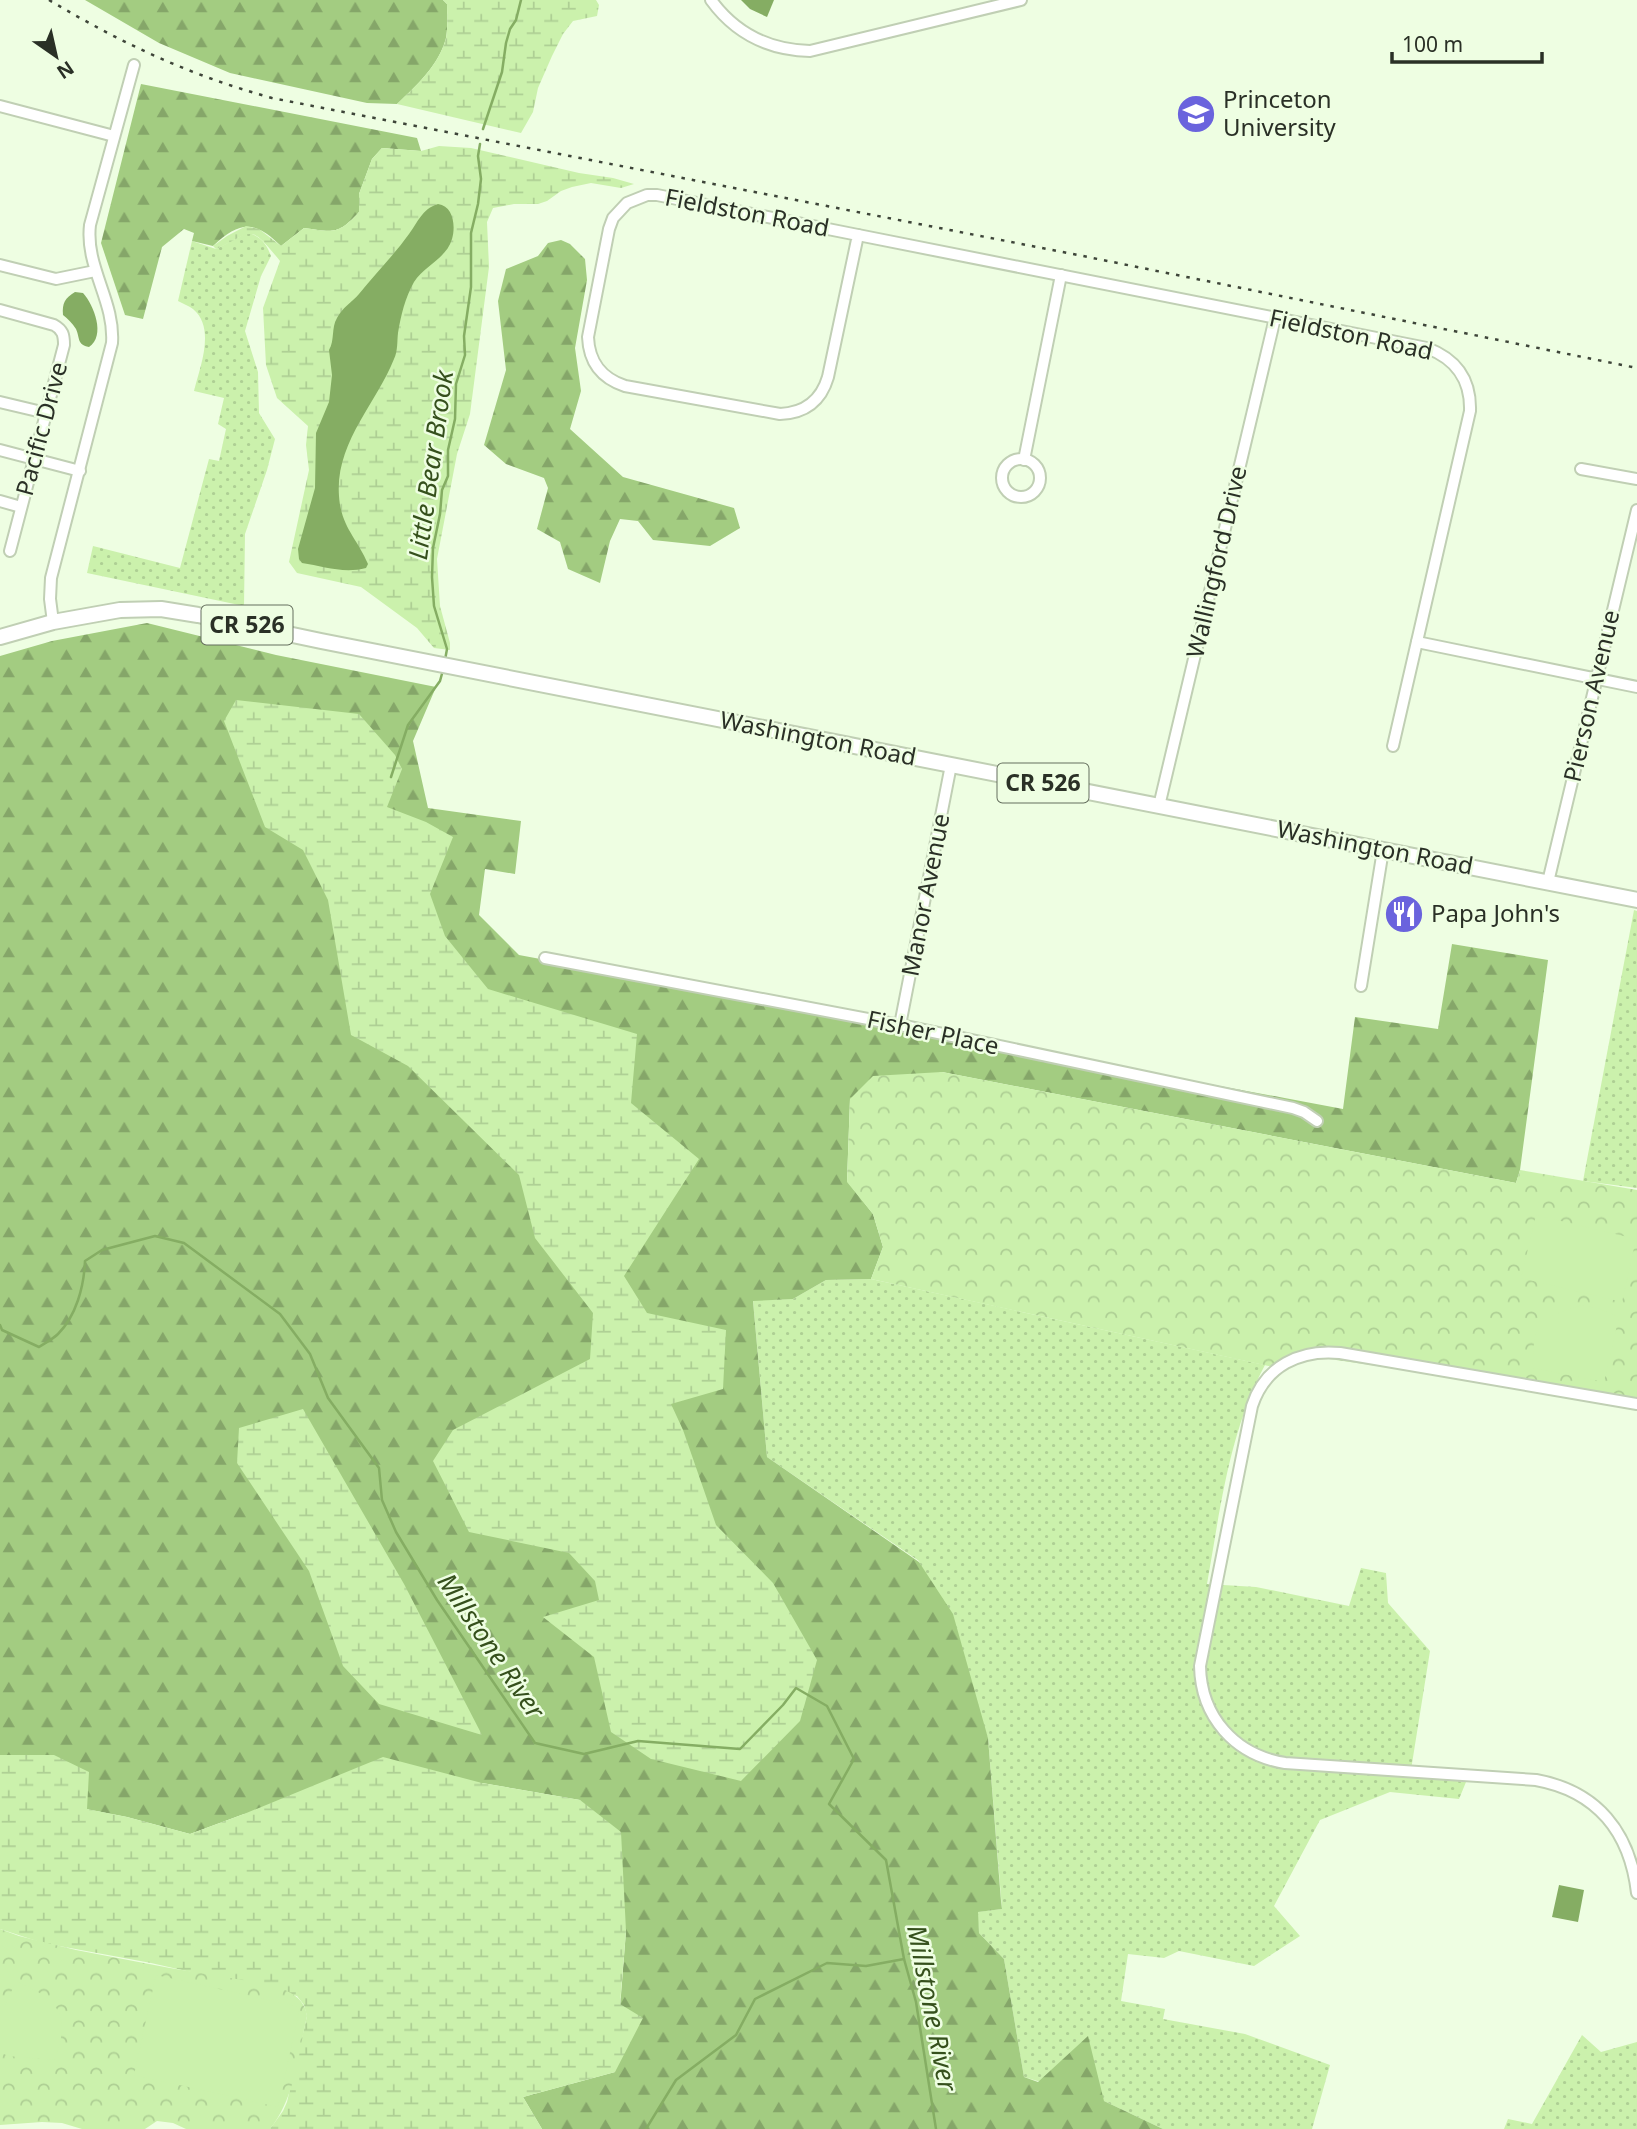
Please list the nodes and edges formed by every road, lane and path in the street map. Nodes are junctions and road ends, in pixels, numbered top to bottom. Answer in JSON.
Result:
{"nodes":[{"id":1,"x":710,"y":0,"type":"edge"},
{"id":2,"x":1021,"y":0,"type":"edge"},
{"id":3,"x":134,"y":65,"type":"dead end"},
{"id":4,"x":0,"y":106,"type":"edge"},
{"id":5,"x":114,"y":136,"type":"junction"},
{"id":6,"x":858,"y":235,"type":"junction"},
{"id":7,"x":0,"y":265,"type":"edge"},
{"id":8,"x":95,"y":271,"type":"junction"},
{"id":9,"x":1061,"y":275,"type":"junction"},
{"id":10,"x":0,"y":310,"type":"edge"},
{"id":11,"x":1275,"y":318,"type":"junction"},
{"id":12,"x":0,"y":401,"type":"edge"},
{"id":13,"x":46,"y":414,"type":"junction"},
{"id":14,"x":0,"y":450,"type":"edge"},
{"id":15,"x":33,"y":460,"type":"junction"},
{"id":16,"x":1024,"y":460,"type":"dead end"},
{"id":17,"x":1581,"y":469,"type":"dead end"},
{"id":18,"x":80,"y":471,"type":"junction"},
{"id":19,"x":1637,"y":479,"type":"edge"},
{"id":20,"x":0,"y":501,"type":"edge"},
{"id":21,"x":21,"y":507,"type":"junction"},
{"id":22,"x":1637,"y":510,"type":"edge"},
{"id":23,"x":10,"y":551,"type":"dead end"},
{"id":24,"x":53,"y":621,"type":"junction"},
{"id":25,"x":0,"y":637,"type":"edge"},
{"id":26,"x":1417,"y":642,"type":"junction"},
{"id":27,"x":1597,"y":679,"type":"junction"},
{"id":28,"x":1637,"y":687,"type":"edge"},
{"id":29,"x":1393,"y":746,"type":"dead end"},
{"id":30,"x":951,"y":765,"type":"junction"},
{"id":31,"x":1159,"y":806,"type":"junction"},
{"id":32,"x":1383,"y":850,"type":"junction"},
{"id":33,"x":1548,"y":882,"type":"junction"},
{"id":34,"x":1637,"y":900,"type":"edge"},
{"id":35,"x":545,"y":958,"type":"dead end"},
{"id":36,"x":1361,"y":986,"type":"dead end"},
{"id":37,"x":900,"y":1025,"type":"junction"},
{"id":38,"x":1317,"y":1121,"type":"dead end"},
{"id":39,"x":1637,"y":1404,"type":"edge"},
{"id":40,"x":1637,"y":1893,"type":"edge"}],
"edges":[{"from":1,"to":2,"type":"street"},
{"from":3,"to":5,"type":"street"},
{"from":4,"to":5,"type":"street"},
{"from":5,"to":8,"type":"street"},
{"from":6,"to":6,"type":"street","name":"Fieldston Road"},
{"from":6,"to":9,"type":"street","name":"Fieldston Road"},
{"from":7,"to":8,"type":"street"},
{"from":8,"to":18,"type":"street"},
{"from":9,"to":11,"type":"street","name":"Fieldston Road"},
{"from":9,"to":16,"type":"street"},
{"from":10,"to":13,"type":"street","name":"Pacific Drive"},
{"from":11,"to":26,"type":"street","name":"Fieldston Road"},
{"from":11,"to":31,"type":"street","name":"Wallingford Drive"},
{"from":12,"to":13,"type":"street"},
{"from":13,"to":15,"type":"street","name":"Pacific Drive"},
{"from":14,"to":15,"type":"street"},
{"from":15,"to":18,"type":"street"},
{"from":15,"to":21,"type":"street","name":"Pacific Drive"},
{"from":17,"to":19,"type":"street"},
{"from":18,"to":24,"type":"street"},
{"from":20,"to":21,"type":"street"},
{"from":21,"to":23,"type":"street","name":"Pacific Drive"},
{"from":22,"to":27,"type":"street","name":"Pierson Avenue"},
{"from":24,"to":25,"type":"main road","name":"Washington Road","number":"CR 526"},
{"from":24,"to":30,"type":"main road","name":"Washington Road","number":"CR 526"},
{"from":26,"to":27,"type":"street"},
{"from":26,"to":29,"type":"street","name":"Fieldston Road"},
{"from":27,"to":28,"type":"street"},
{"from":27,"to":33,"type":"street","name":"Pierson Avenue"},
{"from":30,"to":31,"type":"main road","name":"Washington Road","number":"CR 526"},
{"from":30,"to":37,"type":"street","name":"Manor Avenue"},
{"from":31,"to":32,"type":"main road","name":"Washington Road","number":"CR 526"},
{"from":32,"to":33,"type":"main road","name":"Washington Road","number":"CR 526"},
{"from":32,"to":36,"type":"street"},
{"from":33,"to":34,"type":"main road","name":"Washington Road","number":"CR 526"},
{"from":35,"to":37,"type":"street","name":"Fisher Place"},
{"from":37,"to":38,"type":"street","name":"Fisher Place"},
{"from":39,"to":40,"type":"street"}]}
